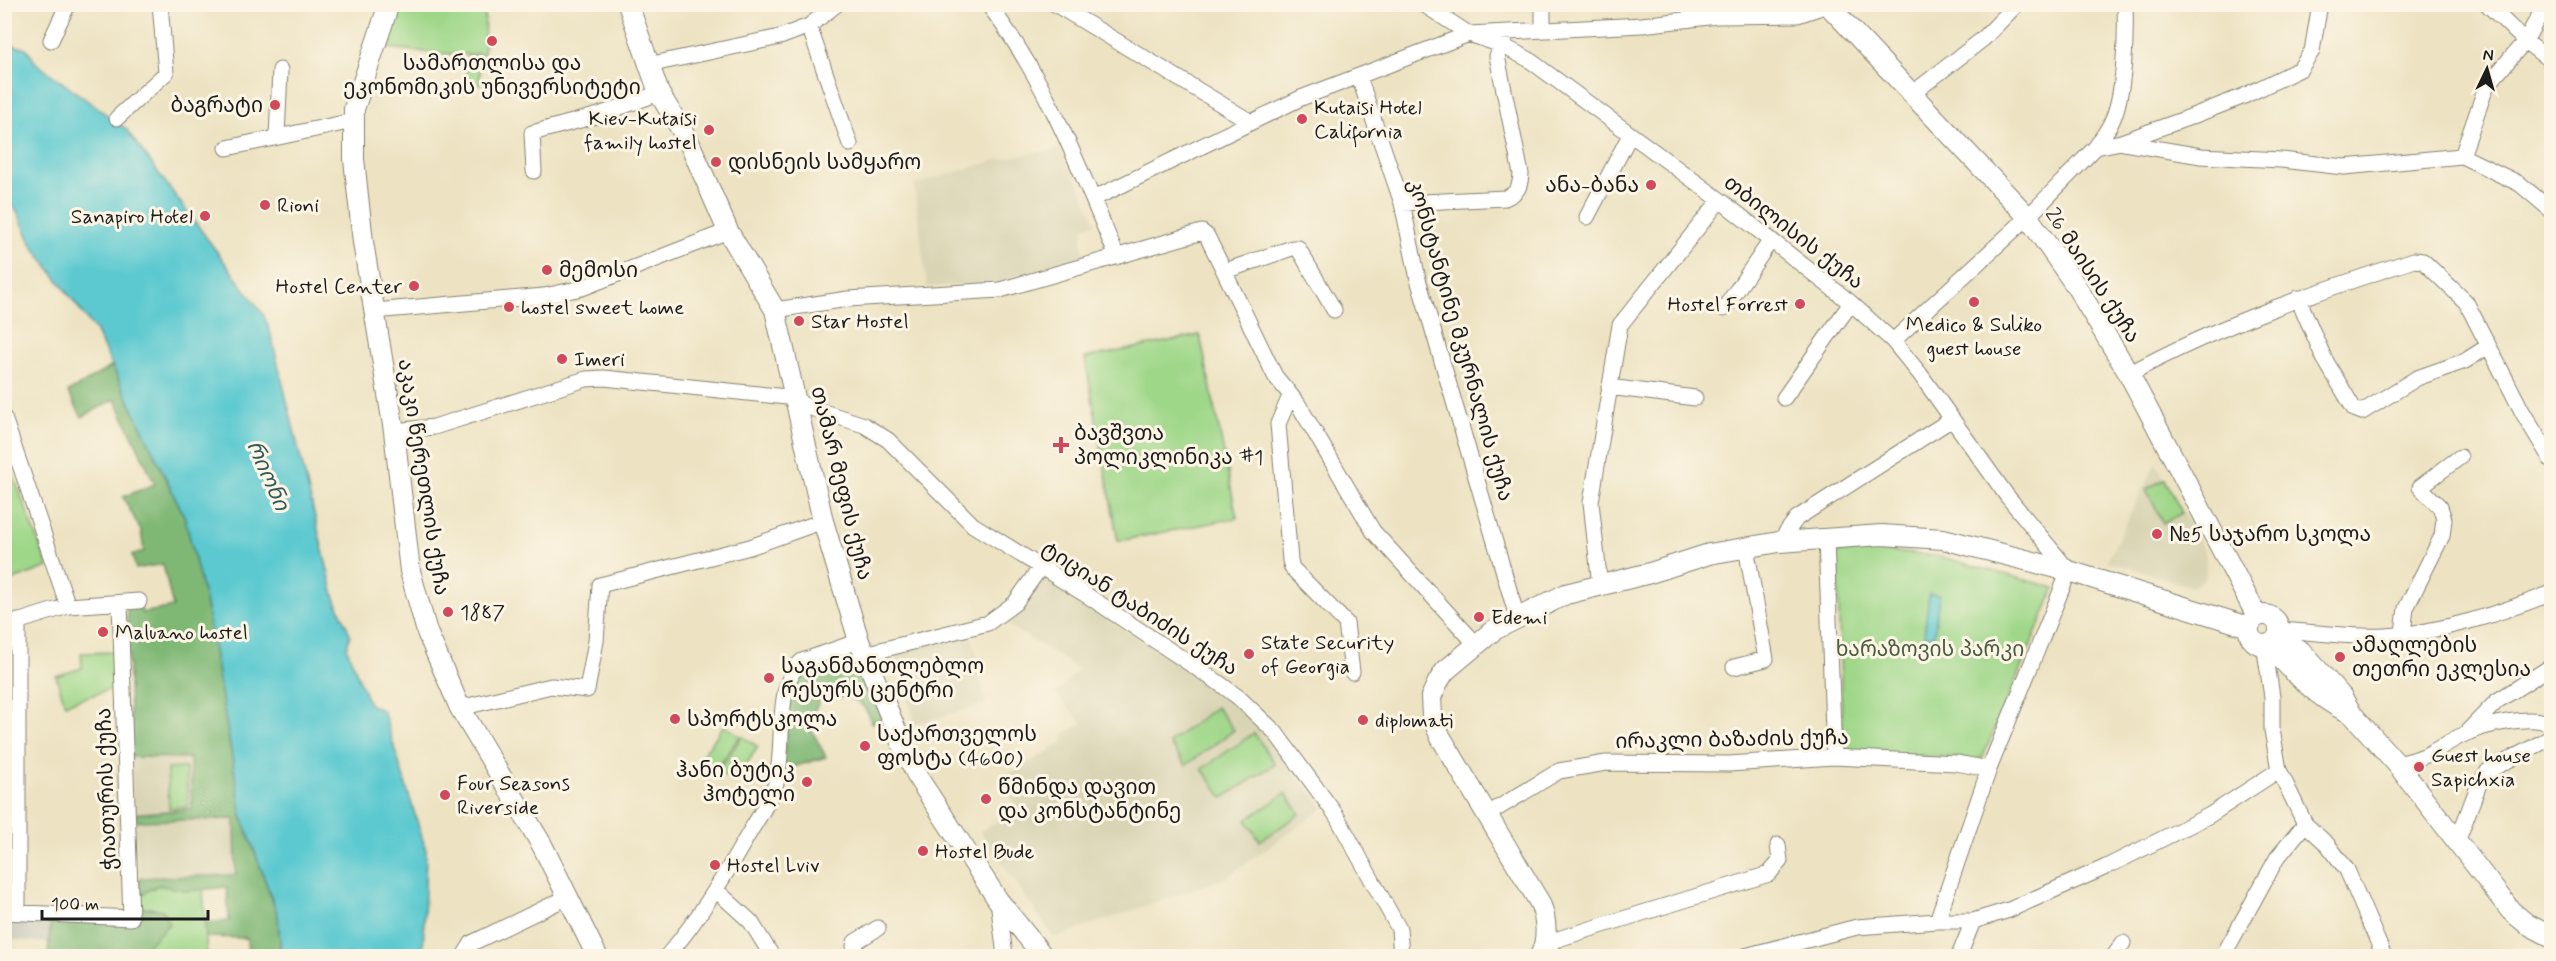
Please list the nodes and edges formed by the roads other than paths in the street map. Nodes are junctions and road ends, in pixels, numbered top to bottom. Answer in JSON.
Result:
{"nodes":[{"id":1,"x":68,"y":4,"type":"edge"},
{"id":2,"x":160,"y":4,"type":"edge"},
{"id":3,"x":389,"y":4,"type":"edge"},
{"id":4,"x":628,"y":4,"type":"edge"},
{"id":5,"x":837,"y":4,"type":"edge"},
{"id":6,"x":988,"y":4,"type":"edge"},
{"id":7,"x":1055,"y":4,"type":"edge"},
{"id":8,"x":1423,"y":4,"type":"edge"},
{"id":9,"x":1543,"y":4,"type":"edge"},
{"id":10,"x":1691,"y":4,"type":"edge"},
{"id":11,"x":2017,"y":4,"type":"edge"},
{"id":12,"x":2125,"y":4,"type":"edge"},
{"id":13,"x":2320,"y":4,"type":"edge"},
{"id":14,"x":2487,"y":4,"type":"edge"},
{"id":15,"x":2546,"y":4,"type":"edge"},
{"id":16,"x":1829,"y":5,"type":"edge"},
{"id":17,"x":1717,"y":16,"type":"junction"},
{"id":18,"x":808,"y":26,"type":"junction"},
{"id":19,"x":1543,"y":28,"type":"junction"},
{"id":20,"x":1469,"y":34,"type":"junction"},
{"id":21,"x":1504,"y":38,"type":"junction"},
{"id":22,"x":51,"y":40,"type":"dead end"},
{"id":23,"x":2525,"y":41,"type":"junction"},
{"id":24,"x":2552,"y":62,"type":"edge"},
{"id":25,"x":648,"y":65,"type":"junction"},
{"id":26,"x":1359,"y":77,"type":"junction"},
{"id":27,"x":659,"y":93,"type":"junction"},
{"id":28,"x":1913,"y":93,"type":"junction"},
{"id":29,"x":278,"y":116,"type":"dead end"},
{"id":30,"x":117,"y":118,"type":"dead end"},
{"id":31,"x":353,"y":121,"type":"junction"},
{"id":32,"x":1251,"y":122,"type":"junction"},
{"id":33,"x":1630,"y":135,"type":"junction"},
{"id":34,"x":277,"y":137,"type":"junction"},
{"id":35,"x":2121,"y":142,"type":"junction"},
{"id":36,"x":850,"y":144,"type":"dead end"},
{"id":37,"x":2096,"y":147,"type":"junction"},
{"id":38,"x":226,"y":148,"type":"dead end"},
{"id":39,"x":2462,"y":156,"type":"junction"},
{"id":40,"x":534,"y":171,"type":"dead end"},
{"id":41,"x":1093,"y":199,"type":"junction"},
{"id":42,"x":1720,"y":200,"type":"junction"},
{"id":43,"x":1402,"y":203,"type":"junction"},
{"id":44,"x":2550,"y":207,"type":"edge"},
{"id":45,"x":1587,"y":217,"type":"dead end"},
{"id":46,"x":2028,"y":217,"type":"junction"},
{"id":47,"x":728,"y":231,"type":"junction"},
{"id":48,"x":1771,"y":240,"type":"junction"},
{"id":49,"x":1118,"y":257,"type":"junction"},
{"id":50,"x":1226,"y":271,"type":"junction"},
{"id":51,"x":2298,"y":298,"type":"junction"},
{"id":52,"x":1851,"y":303,"type":"junction"},
{"id":53,"x":1724,"y":309,"type":"dead end"},
{"id":54,"x":775,"y":310,"type":"junction"},
{"id":55,"x":1334,"y":310,"type":"dead end"},
{"id":56,"x":374,"y":311,"type":"junction"},
{"id":57,"x":1893,"y":341,"type":"junction"},
{"id":58,"x":2487,"y":347,"type":"junction"},
{"id":59,"x":2129,"y":374,"type":"junction"},
{"id":60,"x":1609,"y":387,"type":"junction"},
{"id":61,"x":1290,"y":396,"type":"junction"},
{"id":62,"x":1784,"y":398,"type":"dead end"},
{"id":63,"x":1695,"y":399,"type":"dead end"},
{"id":64,"x":795,"y":402,"type":"junction"},
{"id":65,"x":4,"y":418,"type":"edge"},
{"id":66,"x":1952,"y":419,"type":"junction"},
{"id":67,"x":393,"y":431,"type":"junction"},
{"id":68,"x":2460,"y":457,"type":"dead end"},
{"id":69,"x":2552,"y":461,"type":"edge"},
{"id":70,"x":823,"y":521,"type":"junction"},
{"id":71,"x":1826,"y":538,"type":"junction"},
{"id":72,"x":1779,"y":542,"type":"junction"},
{"id":73,"x":1746,"y":547,"type":"junction"},
{"id":74,"x":1040,"y":568,"type":"junction"},
{"id":75,"x":2069,"y":571,"type":"junction"},
{"id":76,"x":1600,"y":586,"type":"junction"},
{"id":77,"x":2552,"y":593,"type":"edge"},
{"id":78,"x":139,"y":601,"type":"dead end"},
{"id":79,"x":120,"y":603,"type":"junction"},
{"id":80,"x":68,"y":606,"type":"junction"},
{"id":81,"x":1517,"y":617,"type":"junction"},
{"id":82,"x":2253,"y":621,"type":"junction"},
{"id":83,"x":11,"y":624,"type":"edge"},
{"id":84,"x":2403,"y":633,"type":"junction"},
{"id":85,"x":2272,"y":639,"type":"junction"},
{"id":86,"x":1475,"y":643,"type":"junction"},
{"id":87,"x":862,"y":648,"type":"junction"},
{"id":88,"x":2552,"y":666,"type":"edge"},
{"id":89,"x":1734,"y":667,"type":"dead end"},
{"id":90,"x":1352,"y":672,"type":"dead end"},
{"id":91,"x":460,"y":708,"type":"junction"},
{"id":92,"x":2552,"y":725,"type":"edge"},
{"id":93,"x":2467,"y":733,"type":"junction"},
{"id":94,"x":2552,"y":737,"type":"edge"},
{"id":95,"x":1834,"y":757,"type":"junction"},
{"id":96,"x":2397,"y":764,"type":"junction"},
{"id":97,"x":1989,"y":769,"type":"junction"},
{"id":98,"x":2279,"y":770,"type":"junction"},
{"id":99,"x":1488,"y":814,"type":"junction"},
{"id":100,"x":2305,"y":824,"type":"junction"},
{"id":101,"x":2457,"y":842,"type":"junction"},
{"id":102,"x":1778,"y":845,"type":"dead end"},
{"id":103,"x":716,"y":890,"type":"junction"},
{"id":104,"x":568,"y":897,"type":"junction"},
{"id":105,"x":998,"y":900,"type":"junction"},
{"id":106,"x":11,"y":912,"type":"edge"},
{"id":107,"x":1937,"y":921,"type":"junction"},
{"id":108,"x":1972,"y":921,"type":"junction"},
{"id":109,"x":878,"y":928,"type":"dead end"},
{"id":110,"x":2552,"y":937,"type":"edge"},
{"id":111,"x":2123,"y":943,"type":"dead end"},
{"id":112,"x":1547,"y":951,"type":"edge"},
{"id":113,"x":464,"y":957,"type":"edge"},
{"id":114,"x":597,"y":957,"type":"edge"},
{"id":115,"x":667,"y":957,"type":"edge"},
{"id":116,"x":772,"y":957,"type":"edge"},
{"id":117,"x":860,"y":957,"type":"edge"},
{"id":118,"x":1005,"y":957,"type":"edge"},
{"id":119,"x":1043,"y":957,"type":"edge"},
{"id":120,"x":1401,"y":957,"type":"edge"},
{"id":121,"x":1745,"y":957,"type":"edge"},
{"id":122,"x":1959,"y":957,"type":"edge"},
{"id":123,"x":2114,"y":957,"type":"edge"},
{"id":124,"x":2223,"y":957,"type":"edge"},
{"id":125,"x":2384,"y":957,"type":"edge"}],
"edges":[{"from":1,"to":22,"type":"street"},
{"from":2,"to":30,"type":"street"},
{"from":3,"to":31,"type":"main road","name":"აკაკი წერეთლის ქუჩა"},
{"from":4,"to":25,"type":"main road","name":"თამარ მეფის ქუჩა"},
{"from":5,"to":18,"type":"street"},
{"from":6,"to":41,"type":"street"},
{"from":7,"to":32,"type":"street"},
{"from":8,"to":20,"type":"street","name":"თბილისის ქუჩა"},
{"from":9,"to":19,"type":"street"},
{"from":10,"to":17,"type":"street"},
{"from":11,"to":28,"type":"street"},
{"from":12,"to":37,"type":"street"},
{"from":13,"to":35,"type":"street"},
{"from":14,"to":23,"type":"street"},
{"from":15,"to":23,"type":"street"},
{"from":16,"to":17,"type":"street"},
{"from":16,"to":28,"type":"main road","name":"26 მაისის ქუჩა"},
{"from":17,"to":19,"type":"street"},
{"from":18,"to":25,"type":"street"},
{"from":18,"to":36,"type":"street"},
{"from":19,"to":21,"type":"street"},
{"from":20,"to":21,"type":"street","name":"თბილისის ქუჩა"},
{"from":20,"to":26,"type":"street"},
{"from":21,"to":33,"type":"street","name":"თბილისის ქუჩა"},
{"from":21,"to":43,"type":"street"},
{"from":23,"to":24,"type":"street"},
{"from":23,"to":39,"type":"street"},
{"from":25,"to":27,"type":"main road","name":"თამარ მეფის ქუჩა"},
{"from":26,"to":32,"type":"street"},
{"from":26,"to":43,"type":"street","name":"კონსტანტინე მკურნალის ქუჩა"},
{"from":27,"to":40,"type":"street"},
{"from":27,"to":47,"type":"main road","name":"თამარ მეფის ქუჩა"},
{"from":28,"to":46,"type":"main road","name":"26 მაისის ქუჩა"},
{"from":29,"to":34,"type":"street"},
{"from":31,"to":34,"type":"street"},
{"from":31,"to":56,"type":"main road","name":"აკაკი წერეთლის ქუჩა"},
{"from":32,"to":41,"type":"street"},
{"from":33,"to":42,"type":"street","name":"თბილისის ქუჩა"},
{"from":33,"to":45,"type":"street"},
{"from":34,"to":38,"type":"street"},
{"from":35,"to":37,"type":"street"},
{"from":35,"to":39,"type":"street"},
{"from":37,"to":46,"type":"street"},
{"from":39,"to":44,"type":"street"},
{"from":41,"to":49,"type":"street"},
{"from":42,"to":48,"type":"street","name":"თბილისის ქუჩა"},
{"from":42,"to":60,"type":"street"},
{"from":43,"to":81,"type":"street","name":"კონსტანტინე მკურნალის ქუჩა"},
{"from":46,"to":57,"type":"street"},
{"from":46,"to":59,"type":"main road","name":"26 მაისის ქუჩა"},
{"from":47,"to":54,"type":"main road","name":"თამარ მეფის ქუჩა"},
{"from":47,"to":56,"type":"street"},
{"from":48,"to":52,"type":"street","name":"თბილისის ქუჩა"},
{"from":48,"to":53,"type":"street"},
{"from":49,"to":50,"type":"street"},
{"from":49,"to":54,"type":"street"},
{"from":50,"to":55,"type":"street"},
{"from":50,"to":61,"type":"street"},
{"from":51,"to":58,"type":"street"},
{"from":51,"to":58,"type":"street"},
{"from":51,"to":59,"type":"street"},
{"from":52,"to":57,"type":"street","name":"თბილისის ქუჩა"},
{"from":52,"to":62,"type":"street"},
{"from":54,"to":64,"type":"main road","name":"თამარ მეფის ქუჩა"},
{"from":56,"to":67,"type":"main road","name":"აკაკი წერეთლის ქუჩა"},
{"from":57,"to":66,"type":"street","name":"თბილისის ქუჩა"},
{"from":58,"to":69,"type":"street"},
{"from":59,"to":82,"type":"main road","name":"26 მაისის ქუჩა"},
{"from":60,"to":63,"type":"street"},
{"from":60,"to":76,"type":"street"},
{"from":61,"to":86,"type":"street"},
{"from":61,"to":90,"type":"street"},
{"from":64,"to":67,"type":"street","name":"ტიციან ტაბიძის ქუჩა"},
{"from":64,"to":70,"type":"main road","name":"თამარ მეფის ქუჩა"},
{"from":64,"to":74,"type":"street","name":"ტიციან ტაბიძის ქუჩა"},
{"from":65,"to":80,"type":"street"},
{"from":66,"to":72,"type":"street"},
{"from":66,"to":75,"type":"street","name":"თბილისის ქუჩა"},
{"from":67,"to":91,"type":"main road","name":"აკაკი წერეთლის ქუჩა"},
{"from":68,"to":84,"type":"street"},
{"from":70,"to":87,"type":"main road","name":"თამარ მეფის ქუჩა"},
{"from":70,"to":91,"type":"street"},
{"from":71,"to":72,"type":"main road"},
{"from":71,"to":75,"type":"main road"},
{"from":71,"to":95,"type":"street"},
{"from":72,"to":73,"type":"main road"},
{"from":73,"to":76,"type":"main road"},
{"from":73,"to":89,"type":"street"},
{"from":74,"to":87,"type":"street"},
{"from":74,"to":120,"type":"street","name":"ტიციან ტაბიძის ქუჩა"},
{"from":75,"to":82,"type":"main road"},
{"from":75,"to":97,"type":"street"},
{"from":76,"to":81,"type":"main road"},
{"from":77,"to":84,"type":"street"},
{"from":78,"to":79,"type":"street"},
{"from":79,"to":80,"type":"street"},
{"from":79,"to":106,"type":"street","name":"ჭიათურის ქუჩა"},
{"from":80,"to":83,"type":"street"},
{"from":81,"to":86,"type":"main road"},
{"from":82,"to":85,"type":"main road","name":"26 მაისის ქუჩა"},
{"from":82,"to":85,"type":"main road"},
{"from":83,"to":106,"type":"street"},
{"from":84,"to":85,"type":"street"},
{"from":85,"to":96,"type":"main road"},
{"from":85,"to":98,"type":"street"},
{"from":86,"to":99,"type":"main road"},
{"from":87,"to":103,"type":"street"},
{"from":87,"to":105,"type":"main road","name":"თამარ მეფის ქუჩა"},
{"from":88,"to":93,"type":"street"},
{"from":91,"to":104,"type":"main road","name":"აკაკი წერეთლის ქუჩა"},
{"from":92,"to":93,"type":"street"},
{"from":93,"to":96,"type":"street"},
{"from":94,"to":101,"type":"street"},
{"from":95,"to":97,"type":"street","name":"ირაკლი ბაზაძის ქუჩა"},
{"from":95,"to":99,"type":"street","name":"ირაკლი ბაზაძის ქუჩა"},
{"from":96,"to":101,"type":"main road"},
{"from":97,"to":107,"type":"street"},
{"from":98,"to":100,"type":"street"},
{"from":98,"to":108,"type":"street"},
{"from":99,"to":112,"type":"main road"},
{"from":100,"to":124,"type":"street"},
{"from":100,"to":125,"type":"street"},
{"from":101,"to":110,"type":"main road"},
{"from":102,"to":112,"type":"street"},
{"from":103,"to":115,"type":"street"},
{"from":103,"to":116,"type":"street"},
{"from":104,"to":113,"type":"street"},
{"from":104,"to":114,"type":"main road","name":"აკაკი წერეთლის ქუჩა"},
{"from":105,"to":118,"type":"street"},
{"from":105,"to":119,"type":"main road","name":"თამარ მეფის ქუჩა"},
{"from":107,"to":108,"type":"street"},
{"from":107,"to":121,"type":"street"},
{"from":108,"to":122,"type":"street"},
{"from":109,"to":117,"type":"street"},
{"from":111,"to":123,"type":"street"}]}
